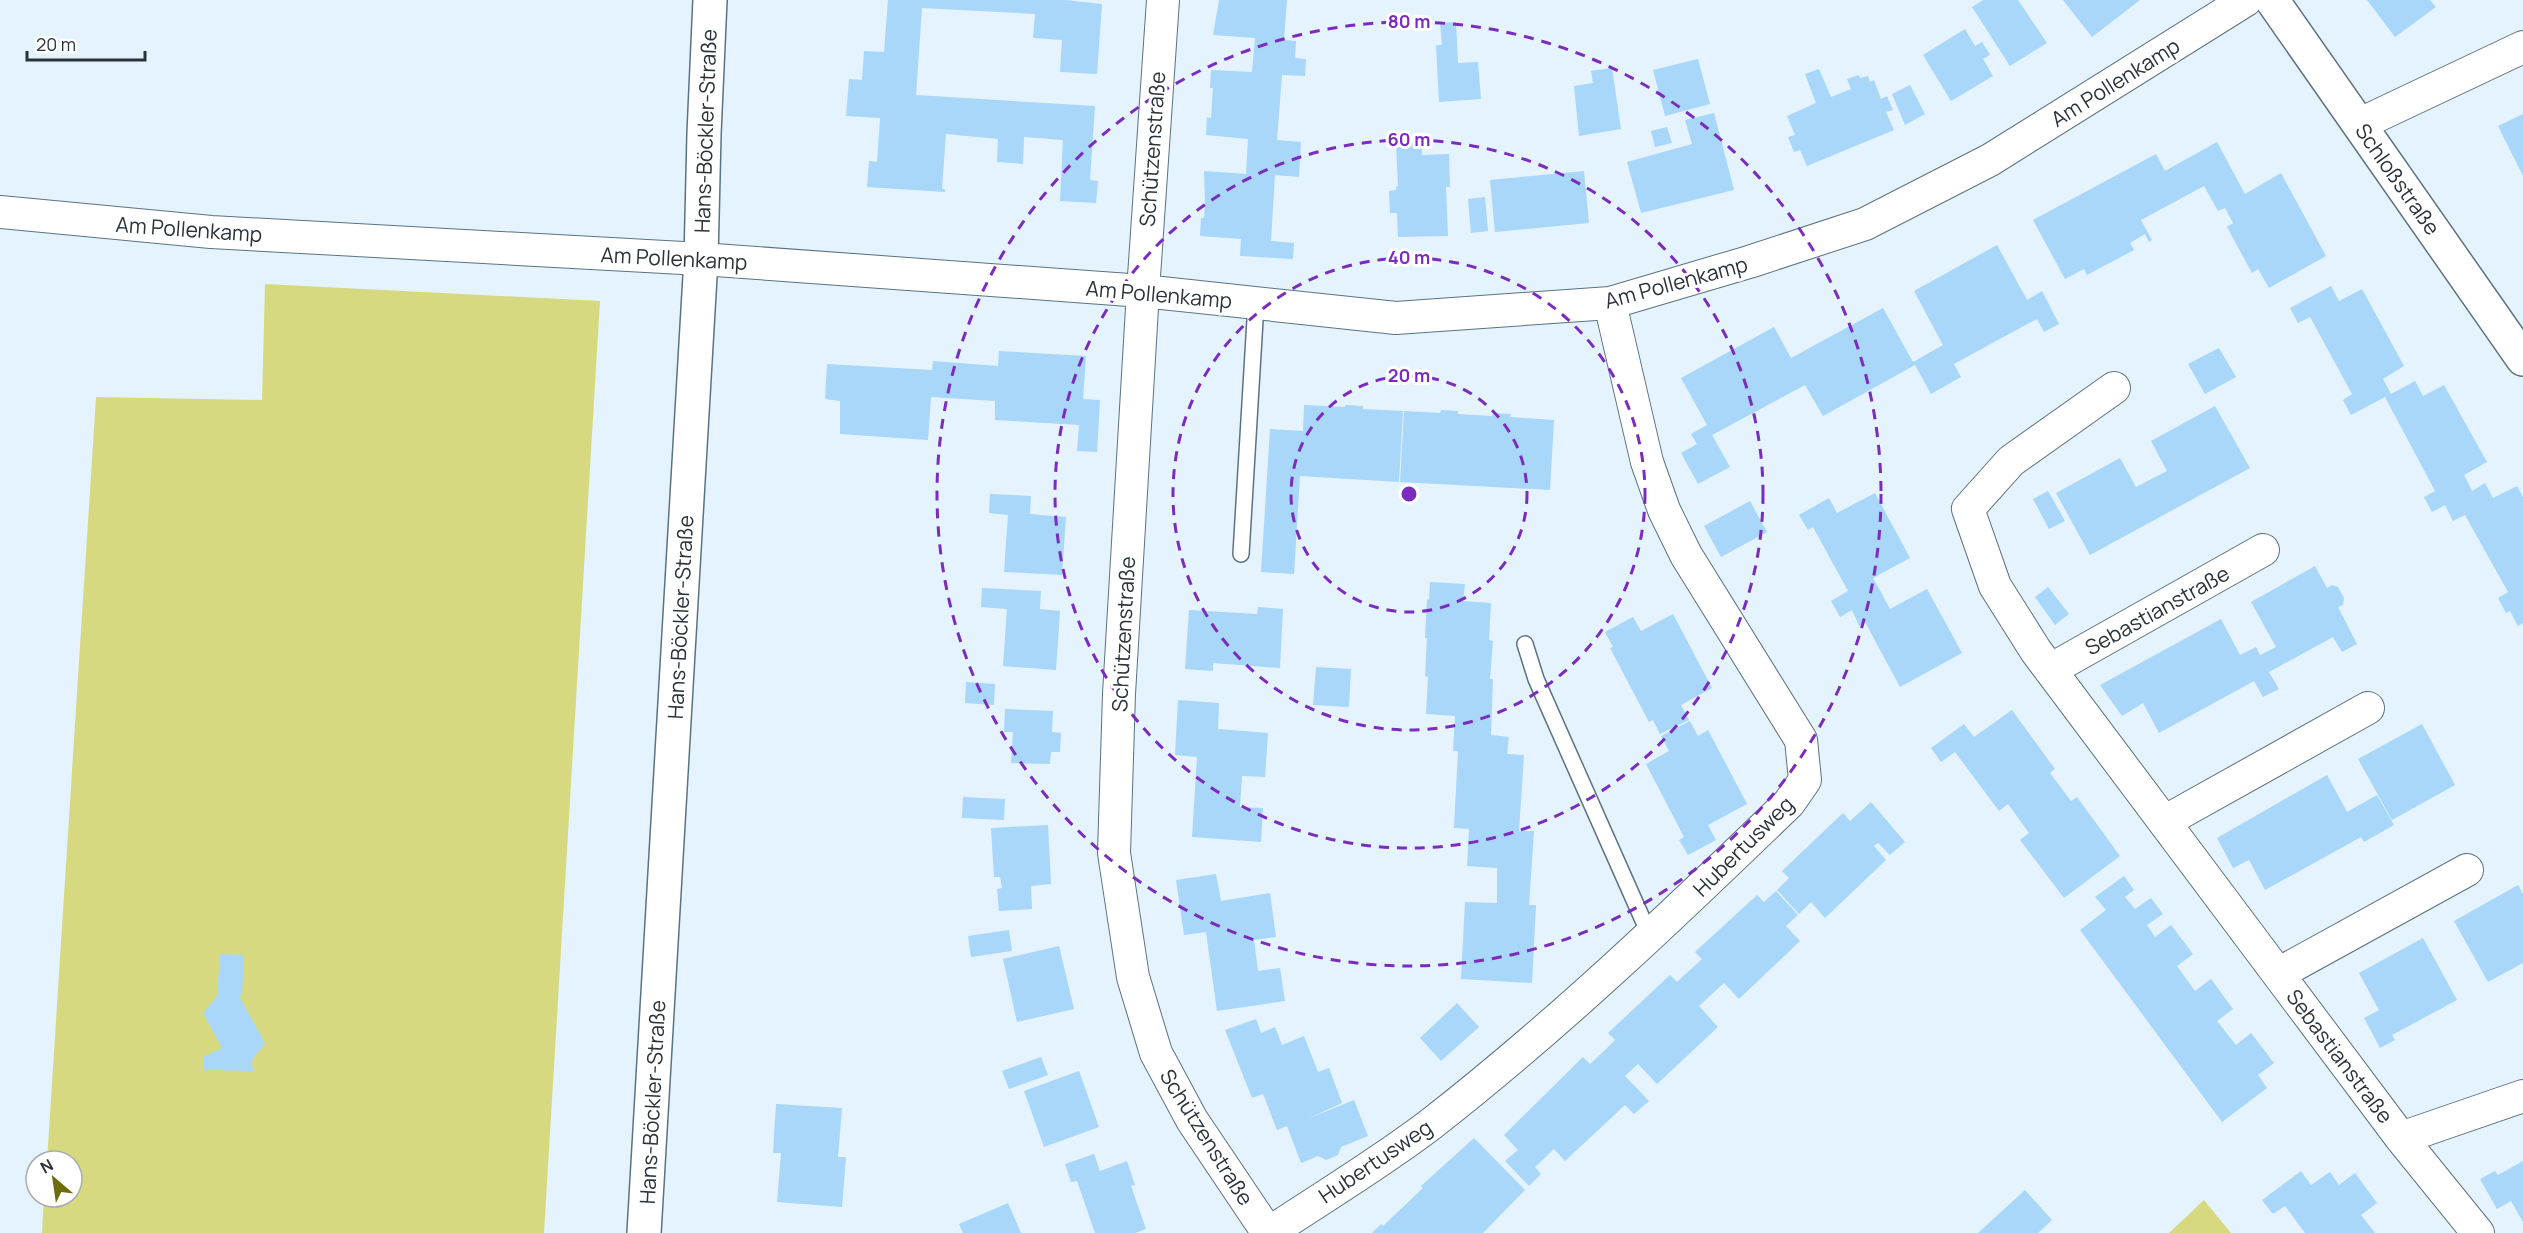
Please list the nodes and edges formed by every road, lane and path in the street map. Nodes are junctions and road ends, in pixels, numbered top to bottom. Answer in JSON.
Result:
{"nodes":[{"id":1,"x":710,"y":0,"type":"edge"},
{"id":2,"x":1162,"y":0,"type":"edge"},
{"id":3,"x":2246,"y":0,"type":"edge"},
{"id":4,"x":2272,"y":0,"type":"edge"},
{"id":5,"x":2523,"y":47,"type":"edge"},
{"id":6,"x":2360,"y":124,"type":"junction"},
{"id":7,"x":0,"y":212,"type":"edge"},
{"id":8,"x":701,"y":259,"type":"junction"},
{"id":9,"x":1143,"y":291,"type":"junction"},
{"id":10,"x":1256,"y":303,"type":"junction"},
{"id":11,"x":1610,"y":303,"type":"junction"},
{"id":12,"x":2523,"y":359,"type":"edge"},
{"id":13,"x":2114,"y":388,"type":"dead end"},
{"id":14,"x":2263,"y":550,"type":"dead end"},
{"id":15,"x":1240,"y":554,"type":"dead end"},
{"id":16,"x":1525,"y":644,"type":"dead end"},
{"id":17,"x":2050,"y":670,"type":"junction"},
{"id":18,"x":2368,"y":708,"type":"dead end"},
{"id":19,"x":2164,"y":822,"type":"junction"},
{"id":20,"x":2467,"y":870,"type":"dead end"},
{"id":21,"x":1650,"y":936,"type":"junction"},
{"id":22,"x":2278,"y":974,"type":"junction"},
{"id":23,"x":2523,"y":1095,"type":"edge"},
{"id":24,"x":2402,"y":1138,"type":"junction"},
{"id":25,"x":644,"y":1233,"type":"edge"},
{"id":26,"x":1269,"y":1233,"type":"edge"},
{"id":27,"x":2478,"y":1233,"type":"edge"}],
"edges":[{"from":1,"to":8,"type":"main road","name":"Hans-Böckler-Straße"},
{"from":2,"to":9,"type":"street","name":"Schützenstraße"},
{"from":3,"to":11,"type":"street","name":"Am Pollenkamp"},
{"from":4,"to":6,"type":"main road","name":"Schloßstraße"},
{"from":5,"to":6,"type":"street"},
{"from":6,"to":12,"type":"main road","name":"Schloßstraße"},
{"from":7,"to":8,"type":"street","name":"Am Pollenkamp"},
{"from":8,"to":9,"type":"street","name":"Am Pollenkamp"},
{"from":8,"to":25,"type":"main road","name":"Hans-Böckler-Straße"},
{"from":9,"to":10,"type":"street","name":"Am Pollenkamp"},
{"from":9,"to":26,"type":"street","name":"Schützenstraße"},
{"from":10,"to":11,"type":"street","name":"Am Pollenkamp"},
{"from":10,"to":15,"type":"lane"},
{"from":11,"to":21,"type":"street","name":"Hubertusweg"},
{"from":13,"to":17,"type":"street","name":"Sebastianstraße"},
{"from":14,"to":17,"type":"street","name":"Sebastianstraße"},
{"from":16,"to":21,"type":"lane"},
{"from":17,"to":19,"type":"street","name":"Sebastianstraße"},
{"from":18,"to":19,"type":"street"},
{"from":19,"to":22,"type":"street","name":"Sebastianstraße"},
{"from":20,"to":22,"type":"street","name":"Sebastianstraße"},
{"from":21,"to":26,"type":"street","name":"Hubertusweg"},
{"from":22,"to":24,"type":"street","name":"Sebastianstraße"},
{"from":23,"to":24,"type":"street","name":"Sebastianstraße"},
{"from":24,"to":27,"type":"street","name":"Sebastianstraße"}]}
